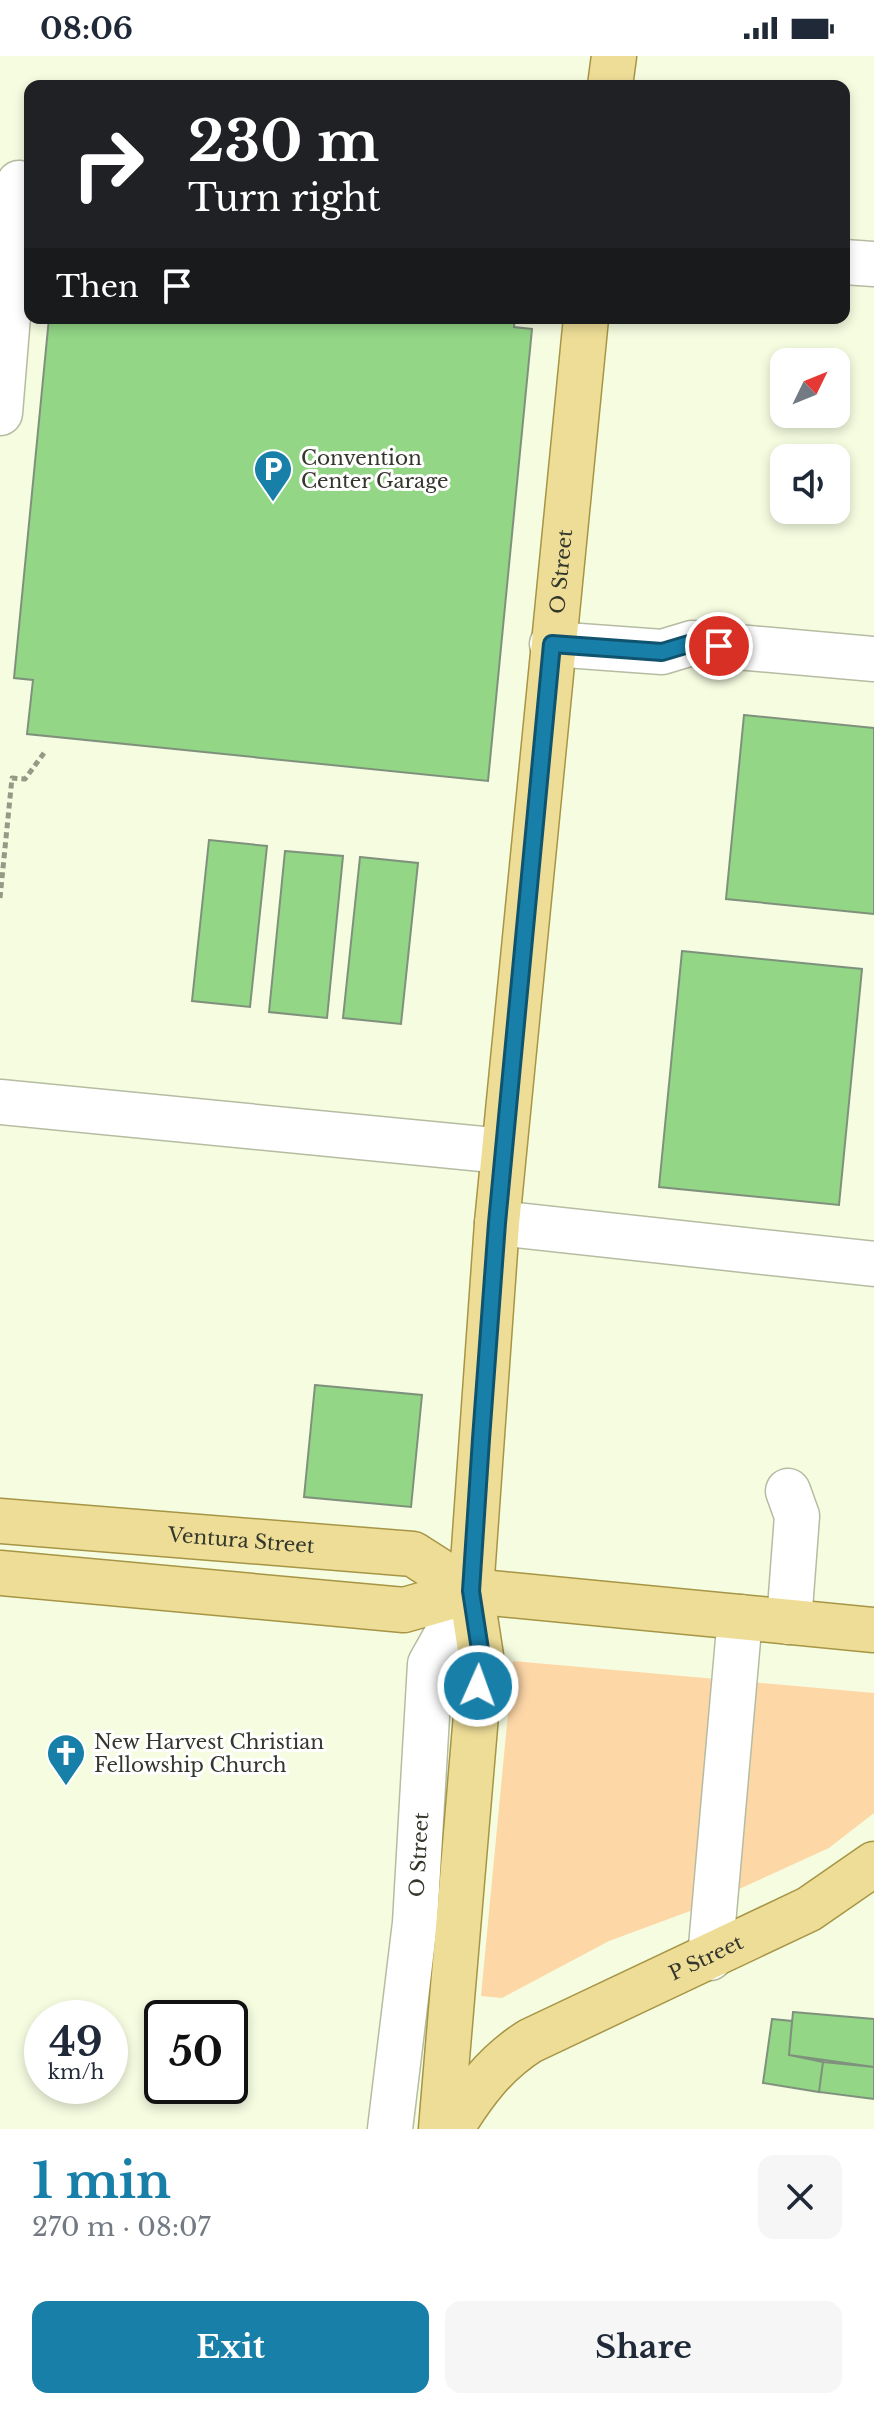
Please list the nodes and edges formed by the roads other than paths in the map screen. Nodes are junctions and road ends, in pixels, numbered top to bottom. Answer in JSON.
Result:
{"nodes":[{"id":1,"x":614,"y":56,"type":"edge"},
{"id":2,"x":611,"y":80,"type":"edge"},
{"id":3,"x":16,"y":183,"type":"edge"},
{"id":4,"x":850,"y":262,"type":"edge"},
{"id":5,"x":874,"y":264,"type":"edge"},
{"id":6,"x":585,"y":324,"type":"edge"},
{"id":7,"x":0,"y":413,"type":"edge"},
{"id":8,"x":552,"y":644,"type":"junction"},
{"id":9,"x":874,"y":659,"type":"edge"},
{"id":10,"x":0,"y":1102,"type":"edge"},
{"id":11,"x":503,"y":1151,"type":"junction"},
{"id":12,"x":497,"y":1223,"type":"junction"},
{"id":13,"x":874,"y":1264,"type":"edge"},
{"id":14,"x":0,"y":1521,"type":"edge"},
{"id":15,"x":0,"y":1573,"type":"edge"},
{"id":16,"x":471,"y":1591,"type":"junction"},
{"id":17,"x":766,"y":1620,"type":"junction"},
{"id":18,"x":874,"y":1630,"type":"edge"},
{"id":19,"x":874,"y":1864,"type":"edge"},
{"id":20,"x":710,"y":1958,"type":"junction"},
{"id":21,"x":449,"y":2021,"type":"junction"},
{"id":22,"x":530,"y":2041,"type":"junction"},
{"id":23,"x":390,"y":2129,"type":"edge"},
{"id":24,"x":441,"y":2129,"type":"edge"},
{"id":25,"x":451,"y":2129,"type":"edge"}],
"edges":[{"from":1,"to":2,"type":"main road"},
{"from":3,"to":7,"type":"street"},
{"from":4,"to":5,"type":"street"},
{"from":6,"to":8,"type":"main road","name":"O Street"},
{"from":8,"to":9,"type":"street"},
{"from":8,"to":11,"type":"main road","name":"O Street"},
{"from":10,"to":11,"type":"street"},
{"from":11,"to":12,"type":"main road","name":"O Street"},
{"from":12,"to":13,"type":"street"},
{"from":12,"to":16,"type":"main road","name":"O Street"},
{"from":14,"to":16,"type":"main road","name":"Ventura Street"},
{"from":15,"to":16,"type":"main road","name":"Ventura Street"},
{"from":16,"to":17,"type":"main road","name":"Ventura Street"},
{"from":16,"to":21,"type":"main road","name":"O Street"},
{"from":16,"to":23,"type":"street","name":"O Street"},
{"from":17,"to":18,"type":"main road","name":"Ventura Street"},
{"from":17,"to":20,"type":"street"},
{"from":19,"to":20,"type":"main road","name":"P Street"},
{"from":20,"to":22,"type":"main road","name":"P Street"},
{"from":21,"to":22,"type":"main road","name":"P Street"},
{"from":21,"to":24,"type":"main road","name":"O Street"},
{"from":22,"to":25,"type":"main road","name":"P Street"}]}
